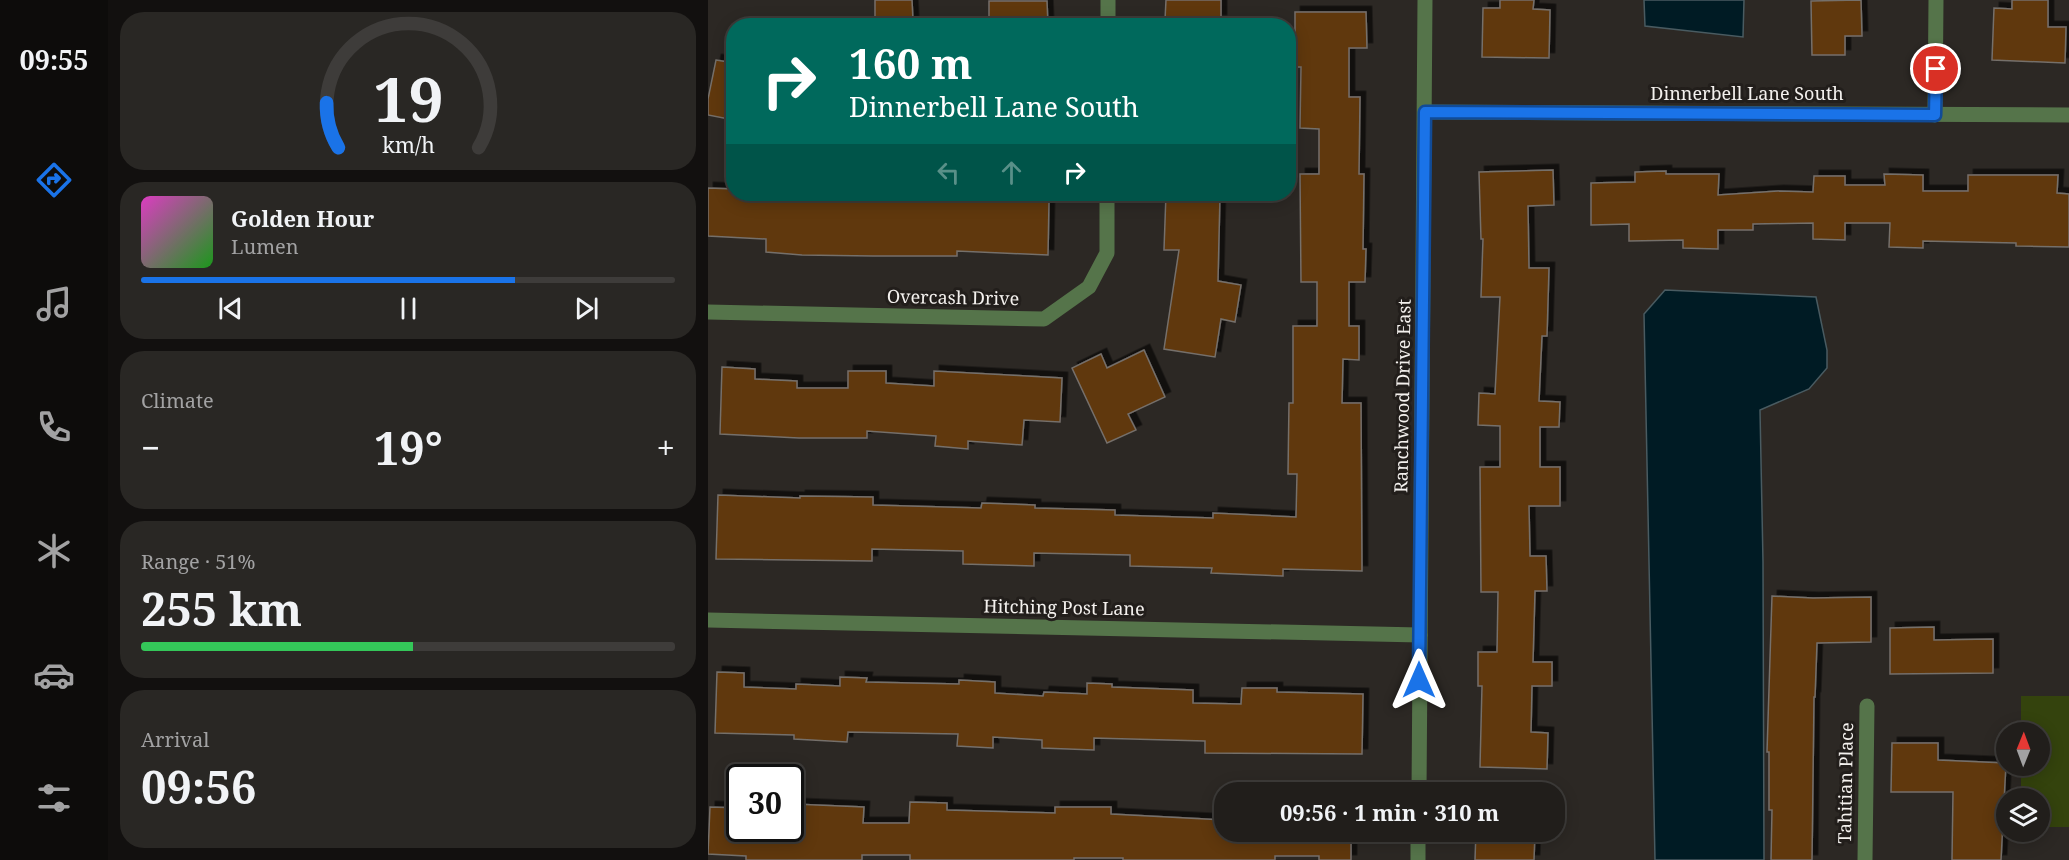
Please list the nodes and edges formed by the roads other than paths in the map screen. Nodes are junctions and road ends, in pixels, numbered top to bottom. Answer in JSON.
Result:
{"nodes":[{"id":1,"x":1108,"y":0,"type":"edge"},
{"id":2,"x":1425,"y":0,"type":"edge"},
{"id":3,"x":1936,"y":0,"type":"edge"},
{"id":4,"x":1108,"y":18,"type":"edge"},
{"id":5,"x":1425,"y":112,"type":"junction"},
{"id":6,"x":1935,"y":115,"type":"junction"},
{"id":7,"x":2069,"y":116,"type":"edge"},
{"id":8,"x":1107,"y":201,"type":"edge"},
{"id":9,"x":708,"y":312,"type":"edge"},
{"id":10,"x":708,"y":620,"type":"edge"},
{"id":11,"x":1420,"y":635,"type":"junction"},
{"id":12,"x":1867,"y":706,"type":"dead end"},
{"id":13,"x":1419,"y":782,"type":"edge"},
{"id":14,"x":1418,"y":842,"type":"edge"},
{"id":15,"x":1418,"y":860,"type":"edge"},
{"id":16,"x":1865,"y":860,"type":"edge"}],
"edges":[{"from":1,"to":4,"type":"street"},
{"from":2,"to":5,"type":"street","name":"Ranchwood Drive East"},
{"from":3,"to":6,"type":"street"},
{"from":5,"to":6,"type":"street","name":"Dinnerbell Lane South"},
{"from":5,"to":11,"type":"street","name":"Ranchwood Drive East"},
{"from":6,"to":7,"type":"street","name":"Dinnerbell Lane South"},
{"from":8,"to":9,"type":"street","name":"Overcash Drive"},
{"from":10,"to":11,"type":"street","name":"Hitching Post Lane"},
{"from":11,"to":13,"type":"street","name":"Ranchwood Drive East"},
{"from":12,"to":16,"type":"street","name":"Tahitian Place"},
{"from":14,"to":15,"type":"street"}]}
